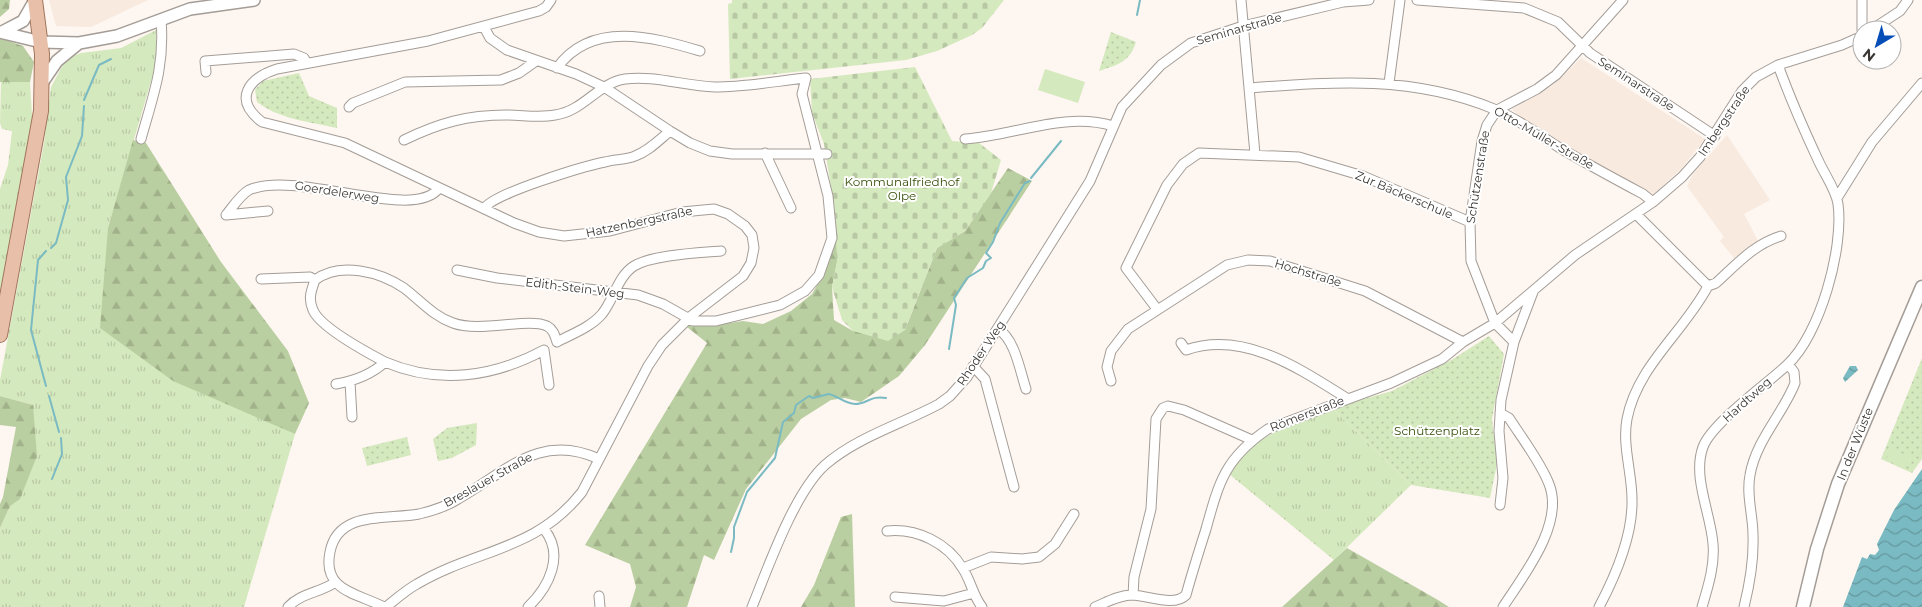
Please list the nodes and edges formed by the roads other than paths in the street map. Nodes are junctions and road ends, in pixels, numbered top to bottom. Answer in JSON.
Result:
{"nodes":[{"id":1,"x":35,"y":0,"type":"edge"},
{"id":2,"x":254,"y":0,"type":"edge"},
{"id":3,"x":551,"y":0,"type":"edge"},
{"id":4,"x":1241,"y":0,"type":"edge"},
{"id":5,"x":1368,"y":0,"type":"edge"},
{"id":6,"x":1400,"y":0,"type":"edge"},
{"id":7,"x":1417,"y":0,"type":"edge"},
{"id":8,"x":1623,"y":0,"type":"edge"},
{"id":9,"x":1862,"y":0,"type":"edge"},
{"id":10,"x":1908,"y":0,"type":"edge"},
{"id":11,"x":1467,"y":1,"type":"edge"},
{"id":12,"x":161,"y":20,"type":"junction"},
{"id":13,"x":1862,"y":20,"type":"edge"},
{"id":14,"x":1887,"y":20,"type":"edge"},
{"id":15,"x":1243,"y":26,"type":"junction"},
{"id":16,"x":484,"y":27,"type":"junction"},
{"id":17,"x":1,"y":32,"type":"edge"},
{"id":18,"x":1852,"y":40,"type":"edge"},
{"id":19,"x":41,"y":42,"type":"junction"},
{"id":20,"x":80,"y":43,"type":"junction"},
{"id":21,"x":1583,"y":44,"type":"junction"},
{"id":22,"x":700,"y":51,"type":"dead end"},
{"id":23,"x":536,"y":61,"type":"junction"},
{"id":24,"x":307,"y":63,"type":"junction"},
{"id":25,"x":1778,"y":65,"type":"junction"},
{"id":26,"x":556,"y":68,"type":"junction"},
{"id":27,"x":206,"y":72,"type":"dead end"},
{"id":28,"x":42,"y":83,"type":"junction"},
{"id":29,"x":1389,"y":83,"type":"junction"},
{"id":30,"x":1922,"y":83,"type":"edge"},
{"id":31,"x":604,"y":87,"type":"junction"},
{"id":32,"x":1250,"y":88,"type":"junction"},
{"id":33,"x":1129,"y":97,"type":"joint"},
{"id":34,"x":348,"y":107,"type":"dead end"},
{"id":35,"x":1497,"y":110,"type":"junction"},
{"id":36,"x":1113,"y":126,"type":"junction"},
{"id":37,"x":670,"y":131,"type":"junction"},
{"id":38,"x":1715,"y":136,"type":"junction"},
{"id":39,"x":141,"y":139,"type":"dead end"},
{"id":40,"x":965,"y":139,"type":"dead end"},
{"id":41,"x":404,"y":140,"type":"dead end"},
{"id":42,"x":765,"y":154,"type":"junction"},
{"id":43,"x":823,"y":154,"type":"junction"},
{"id":44,"x":1255,"y":154,"type":"junction"},
{"id":45,"x":439,"y":188,"type":"junction"},
{"id":46,"x":1837,"y":201,"type":"junction"},
{"id":47,"x":1653,"y":202,"type":"junction"},
{"id":48,"x":791,"y":208,"type":"dead end"},
{"id":49,"x":484,"y":209,"type":"junction"},
{"id":50,"x":268,"y":211,"type":"dead end"},
{"id":51,"x":1636,"y":214,"type":"junction"},
{"id":52,"x":1470,"y":222,"type":"junction"},
{"id":53,"x":1781,"y":236,"type":"dead end"},
{"id":54,"x":721,"y":251,"type":"dead end"},
{"id":55,"x":457,"y":270,"type":"dead end"},
{"id":56,"x":261,"y":279,"type":"dead end"},
{"id":57,"x":315,"y":280,"type":"junction"},
{"id":58,"x":1708,"y":286,"type":"junction"},
{"id":59,"x":1922,"y":287,"type":"edge"},
{"id":60,"x":1533,"y":292,"type":"junction"},
{"id":61,"x":614,"y":293,"type":"junction"},
{"id":62,"x":1157,"y":309,"type":"junction"},
{"id":63,"x":688,"y":318,"type":"junction"},
{"id":64,"x":1495,"y":323,"type":"junction"},
{"id":65,"x":998,"y":329,"type":"junction"},
{"id":66,"x":0,"y":335,"type":"edge"},
{"id":67,"x":557,"y":342,"type":"junction"},
{"id":68,"x":1463,"y":342,"type":"junction"},
{"id":69,"x":1514,"y":342,"type":"junction"},
{"id":70,"x":1181,"y":343,"type":"dead end"},
{"id":71,"x":544,"y":350,"type":"junction"},
{"id":72,"x":385,"y":362,"type":"junction"},
{"id":73,"x":1788,"y":364,"type":"junction"},
{"id":74,"x":973,"y":366,"type":"junction"},
{"id":75,"x":1111,"y":381,"type":"dead end"},
{"id":76,"x":350,"y":382,"type":"junction"},
{"id":77,"x":336,"y":384,"type":"dead end"},
{"id":78,"x":549,"y":385,"type":"dead end"},
{"id":79,"x":1026,"y":389,"type":"dead end"},
{"id":80,"x":1348,"y":399,"type":"junction"},
{"id":81,"x":1500,"y":413,"type":"junction"},
{"id":82,"x":352,"y":417,"type":"dead end"},
{"id":83,"x":1252,"y":440,"type":"junction"},
{"id":84,"x":599,"y":459,"type":"junction"},
{"id":85,"x":1014,"y":487,"type":"dead end"},
{"id":86,"x":1500,"y":505,"type":"dead end"},
{"id":87,"x":1074,"y":514,"type":"dead end"},
{"id":88,"x":544,"y":529,"type":"junction"},
{"id":89,"x":888,"y":531,"type":"dead end"},
{"id":90,"x":963,"y":568,"type":"junction"},
{"id":91,"x":334,"y":583,"type":"junction"},
{"id":92,"x":974,"y":593,"type":"junction"},
{"id":93,"x":1133,"y":595,"type":"junction"},
{"id":94,"x":600,"y":596,"type":"dead end"},
{"id":95,"x":895,"y":597,"type":"dead end"},
{"id":96,"x":1183,"y":604,"type":"edge"},
{"id":97,"x":288,"y":607,"type":"edge"},
{"id":98,"x":385,"y":607,"type":"edge"},
{"id":99,"x":528,"y":607,"type":"edge"},
{"id":100,"x":600,"y":607,"type":"edge"},
{"id":101,"x":752,"y":607,"type":"edge"},
{"id":102,"x":982,"y":607,"type":"edge"},
{"id":103,"x":1095,"y":607,"type":"edge"},
{"id":104,"x":1503,"y":607,"type":"edge"},
{"id":105,"x":1599,"y":607,"type":"edge"},
{"id":106,"x":1702,"y":607,"type":"edge"},
{"id":107,"x":1744,"y":607,"type":"edge"},
{"id":108,"x":1803,"y":607,"type":"edge"}],
"edges":[{"from":1,"to":17,"type":"street"},
{"from":1,"to":19,"type":"main road"},
{"from":2,"to":12,"type":"street"},
{"from":3,"to":16,"type":"street","name":"Hatzenbergstraße"},
{"from":4,"to":15,"type":"street"},
{"from":5,"to":15,"type":"street","name":"Seminarstraße"},
{"from":6,"to":29,"type":"street"},
{"from":7,"to":11,"type":"street","name":"Seminarstraße"},
{"from":8,"to":21,"type":"street"},
{"from":9,"to":13,"type":"street"},
{"from":10,"to":14,"type":"street"},
{"from":11,"to":21,"type":"street","name":"Seminarstraße"},
{"from":12,"to":20,"type":"street"},
{"from":12,"to":39,"type":"street"},
{"from":15,"to":32,"type":"street"},
{"from":15,"to":33,"type":"street","name":"Seminarstraße"},
{"from":16,"to":23,"type":"street"},
{"from":16,"to":24,"type":"street","name":"Hatzenbergstraße"},
{"from":17,"to":19,"type":"street"},
{"from":18,"to":25,"type":"street","name":"Imbergstraße"},
{"from":19,"to":20,"type":"street"},
{"from":19,"to":28,"type":"main road"},
{"from":20,"to":28,"type":"street"},
{"from":21,"to":35,"type":"street"},
{"from":21,"to":38,"type":"street","name":"Seminarstraße"},
{"from":22,"to":26,"type":"street"},
{"from":23,"to":26,"type":"street"},
{"from":23,"to":34,"type":"street"},
{"from":24,"to":27,"type":"street"},
{"from":24,"to":45,"type":"street","name":"Hatzenbergstraße"},
{"from":25,"to":38,"type":"street","name":"Imbergstraße"},
{"from":25,"to":46,"type":"street"},
{"from":26,"to":31,"type":"street"},
{"from":28,"to":66,"type":"main road"},
{"from":29,"to":32,"type":"street","name":"Otto-Müller-Straße"},
{"from":29,"to":35,"type":"street","name":"Otto-Müller-Straße"},
{"from":30,"to":46,"type":"street"},
{"from":31,"to":37,"type":"street"},
{"from":31,"to":41,"type":"street"},
{"from":31,"to":43,"type":"street"},
{"from":32,"to":44,"type":"street"},
{"from":33,"to":36,"type":"street","name":"Rhoder Weg"},
{"from":35,"to":47,"type":"street","name":"Otto-Müller-Straße"},
{"from":35,"to":52,"type":"street","name":"Schützenstraße"},
{"from":36,"to":40,"type":"street"},
{"from":36,"to":65,"type":"street","name":"Rhoder Weg"},
{"from":37,"to":42,"type":"street"},
{"from":37,"to":49,"type":"street"},
{"from":38,"to":47,"type":"street","name":"Imbergstraße"},
{"from":42,"to":43,"type":"street"},
{"from":42,"to":48,"type":"street"},
{"from":43,"to":63,"type":"street"},
{"from":44,"to":52,"type":"street","name":"Zur Bäckerschule"},
{"from":44,"to":62,"type":"street","name":"Zur Bäckerschule"},
{"from":45,"to":49,"type":"street","name":"Hatzenbergstraße"},
{"from":45,"to":50,"type":"street","name":"Goerdelerweg"},
{"from":46,"to":73,"type":"street","name":"Hardtweg"},
{"from":47,"to":51,"type":"street","name":"Imbergstraße"},
{"from":49,"to":63,"type":"street","name":"Hatzenbergstraße"},
{"from":51,"to":58,"type":"street"},
{"from":51,"to":60,"type":"street","name":"Imbergstraße"},
{"from":52,"to":64,"type":"street","name":"Schützenstraße"},
{"from":53,"to":58,"type":"street"},
{"from":54,"to":61,"type":"street"},
{"from":55,"to":61,"type":"street","name":"Edith-Stein-Weg"},
{"from":56,"to":57,"type":"street"},
{"from":57,"to":67,"type":"street"},
{"from":57,"to":72,"type":"street"},
{"from":58,"to":105,"type":"street"},
{"from":59,"to":108,"type":"main road","name":"In der Wüste"},
{"from":60,"to":64,"type":"street","name":"Imbergstraße"},
{"from":60,"to":69,"type":"street","name":"Imbergstraße"},
{"from":61,"to":63,"type":"street","name":"Edith-Stein-Weg"},
{"from":61,"to":67,"type":"street"},
{"from":62,"to":68,"type":"street","name":"Hochstraße"},
{"from":62,"to":75,"type":"street","name":"Hochstraße"},
{"from":63,"to":84,"type":"street","name":"Hatzenbergstraße"},
{"from":64,"to":68,"type":"street","name":"Römerstraße"},
{"from":64,"to":69,"type":"street"},
{"from":65,"to":74,"type":"street","name":"Rhoder Weg"},
{"from":65,"to":79,"type":"street"},
{"from":67,"to":71,"type":"street"},
{"from":68,"to":80,"type":"street","name":"Römerstraße"},
{"from":69,"to":81,"type":"street","name":"Imbergstraße"},
{"from":70,"to":80,"type":"street"},
{"from":71,"to":72,"type":"street"},
{"from":71,"to":78,"type":"street"},
{"from":72,"to":76,"type":"street"},
{"from":73,"to":106,"type":"street","name":"Hardtweg"},
{"from":73,"to":107,"type":"street"},
{"from":74,"to":85,"type":"street"},
{"from":74,"to":101,"type":"street","name":"Rhoder Weg"},
{"from":76,"to":77,"type":"street"},
{"from":76,"to":82,"type":"street"},
{"from":80,"to":83,"type":"street","name":"Römerstraße"},
{"from":81,"to":86,"type":"street","name":"Imbergstraße"},
{"from":81,"to":104,"type":"street"},
{"from":83,"to":93,"type":"street"},
{"from":83,"to":96,"type":"street","name":"Römerstraße"},
{"from":84,"to":88,"type":"street","name":"Hatzenbergstraße"},
{"from":84,"to":91,"type":"street","name":"Breslauer Straße"},
{"from":87,"to":90,"type":"street"},
{"from":88,"to":98,"type":"street","name":"Hatzenbergstraße"},
{"from":88,"to":99,"type":"street"},
{"from":89,"to":90,"type":"street"},
{"from":90,"to":92,"type":"street"},
{"from":91,"to":97,"type":"street"},
{"from":91,"to":98,"type":"street"},
{"from":92,"to":95,"type":"street"},
{"from":92,"to":102,"type":"street"},
{"from":93,"to":96,"type":"street"},
{"from":93,"to":103,"type":"street"},
{"from":94,"to":100,"type":"street"}]}
